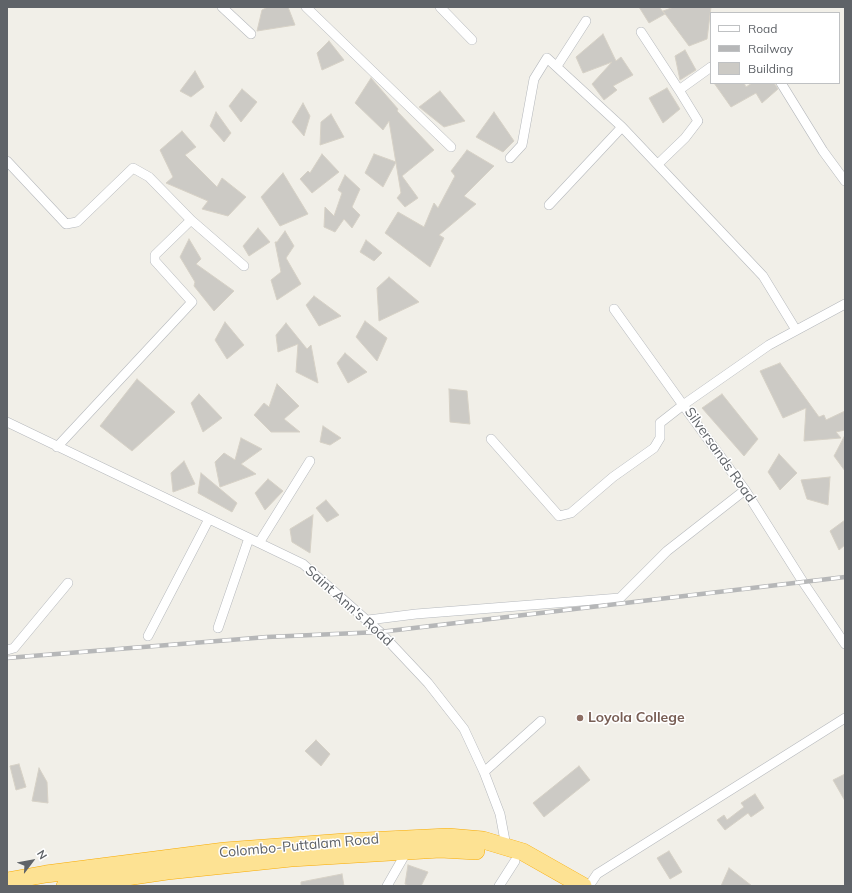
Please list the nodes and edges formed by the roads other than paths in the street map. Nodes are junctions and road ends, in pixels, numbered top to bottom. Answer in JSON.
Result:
{"nodes":[{"id":1,"x":222,"y":7,"type":"edge"},
{"id":2,"x":306,"y":7,"type":"edge"},
{"id":3,"x":440,"y":7,"type":"edge"},
{"id":4,"x":586,"y":21,"type":"dead end"},
{"id":5,"x":640,"y":32,"type":"dead end"},
{"id":6,"x":251,"y":34,"type":"dead end"},
{"id":7,"x":472,"y":40,"type":"dead end"},
{"id":8,"x":557,"y":66,"type":"junction"},
{"id":9,"x":710,"y":68,"type":"edge"},
{"id":10,"x":782,"y":84,"type":"edge"},
{"id":11,"x":679,"y":90,"type":"junction"},
{"id":12,"x":622,"y":127,"type":"junction"},
{"id":13,"x":451,"y":147,"type":"dead end"},
{"id":14,"x":510,"y":158,"type":"dead end"},
{"id":15,"x":7,"y":161,"type":"edge"},
{"id":16,"x":658,"y":164,"type":"junction"},
{"id":17,"x":845,"y":181,"type":"edge"},
{"id":18,"x":549,"y":205,"type":"dead end"},
{"id":19,"x":191,"y":220,"type":"junction"},
{"id":20,"x":244,"y":266,"type":"dead end"},
{"id":21,"x":845,"y":304,"type":"edge"},
{"id":22,"x":614,"y":309,"type":"dead end"},
{"id":23,"x":796,"y":330,"type":"junction"},
{"id":24,"x":683,"y":405,"type":"junction"},
{"id":25,"x":7,"y":422,"type":"edge"},
{"id":26,"x":491,"y":439,"type":"dead end"},
{"id":27,"x":57,"y":447,"type":"junction"},
{"id":28,"x":310,"y":461,"type":"dead end"},
{"id":29,"x":745,"y":490,"type":"junction"},
{"id":30,"x":209,"y":519,"type":"junction"},
{"id":31,"x":248,"y":538,"type":"junction"},
{"id":32,"x":259,"y":543,"type":"junction"},
{"id":33,"x":68,"y":583,"type":"dead end"},
{"id":34,"x":368,"y":620,"type":"junction"},
{"id":35,"x":218,"y":628,"type":"dead end"},
{"id":36,"x":148,"y":636,"type":"dead end"},
{"id":37,"x":845,"y":644,"type":"edge"},
{"id":38,"x":7,"y":650,"type":"edge"},
{"id":39,"x":845,"y":718,"type":"edge"},
{"id":40,"x":541,"y":721,"type":"dead end"},
{"id":41,"x":484,"y":772,"type":"junction"},
{"id":42,"x":407,"y":851,"type":"junction"},
{"id":43,"x":509,"y":855,"type":"junction"},
{"id":44,"x":46,"y":880,"type":"edge"},
{"id":45,"x":7,"y":881,"type":"edge"},
{"id":46,"x":65,"y":886,"type":"edge"},
{"id":47,"x":387,"y":886,"type":"edge"},
{"id":48,"x":500,"y":886,"type":"edge"},
{"id":49,"x":562,"y":886,"type":"edge"},
{"id":50,"x":583,"y":886,"type":"edge"},
{"id":51,"x":589,"y":886,"type":"edge"}],
"edges":[{"from":1,"to":6,"type":"street"},
{"from":2,"to":13,"type":"street"},
{"from":3,"to":7,"type":"street"},
{"from":4,"to":8,"type":"street"},
{"from":5,"to":11,"type":"street"},
{"from":8,"to":12,"type":"street"},
{"from":8,"to":14,"type":"street"},
{"from":9,"to":11,"type":"street"},
{"from":10,"to":17,"type":"street"},
{"from":11,"to":16,"type":"street"},
{"from":12,"to":16,"type":"street"},
{"from":12,"to":18,"type":"street"},
{"from":15,"to":19,"type":"street"},
{"from":16,"to":23,"type":"street"},
{"from":19,"to":20,"type":"street"},
{"from":19,"to":27,"type":"street"},
{"from":21,"to":23,"type":"street","name":"Silversands Road"},
{"from":22,"to":24,"type":"street"},
{"from":23,"to":24,"type":"street","name":"Silversands Road"},
{"from":24,"to":26,"type":"street"},
{"from":24,"to":29,"type":"street","name":"Silversands Road"},
{"from":25,"to":27,"type":"street","name":"Saint Ann's Road"},
{"from":27,"to":30,"type":"street","name":"Saint Ann's Road"},
{"from":28,"to":32,"type":"street"},
{"from":29,"to":34,"type":"street"},
{"from":29,"to":37,"type":"street","name":"Silversands Road"},
{"from":30,"to":31,"type":"street","name":"Saint Ann's Road"},
{"from":30,"to":36,"type":"street"},
{"from":31,"to":32,"type":"street","name":"Saint Ann's Road"},
{"from":31,"to":35,"type":"street"},
{"from":32,"to":34,"type":"street","name":"Saint Ann's Road"},
{"from":33,"to":38,"type":"street"},
{"from":34,"to":41,"type":"street","name":"Saint Ann's Road"},
{"from":39,"to":51,"type":"street"},
{"from":40,"to":41,"type":"street"},
{"from":41,"to":43,"type":"street","name":"Saint Ann's Road"},
{"from":42,"to":43,"type":"highway","name":"Colombo-Puttalam Road"},
{"from":42,"to":46,"type":"highway","name":"Colombo-Puttalam Road"},
{"from":42,"to":47,"type":"street"},
{"from":43,"to":44,"type":"highway","name":"Colombo-Puttalam Road"},
{"from":43,"to":48,"type":"street"},
{"from":43,"to":49,"type":"highway","name":"Colombo-Puttalam Road"},
{"from":43,"to":50,"type":"highway","name":"Colombo-Puttalam Road"},
{"from":44,"to":45,"type":"highway","name":"Colombo-Puttalam Road"}]}
